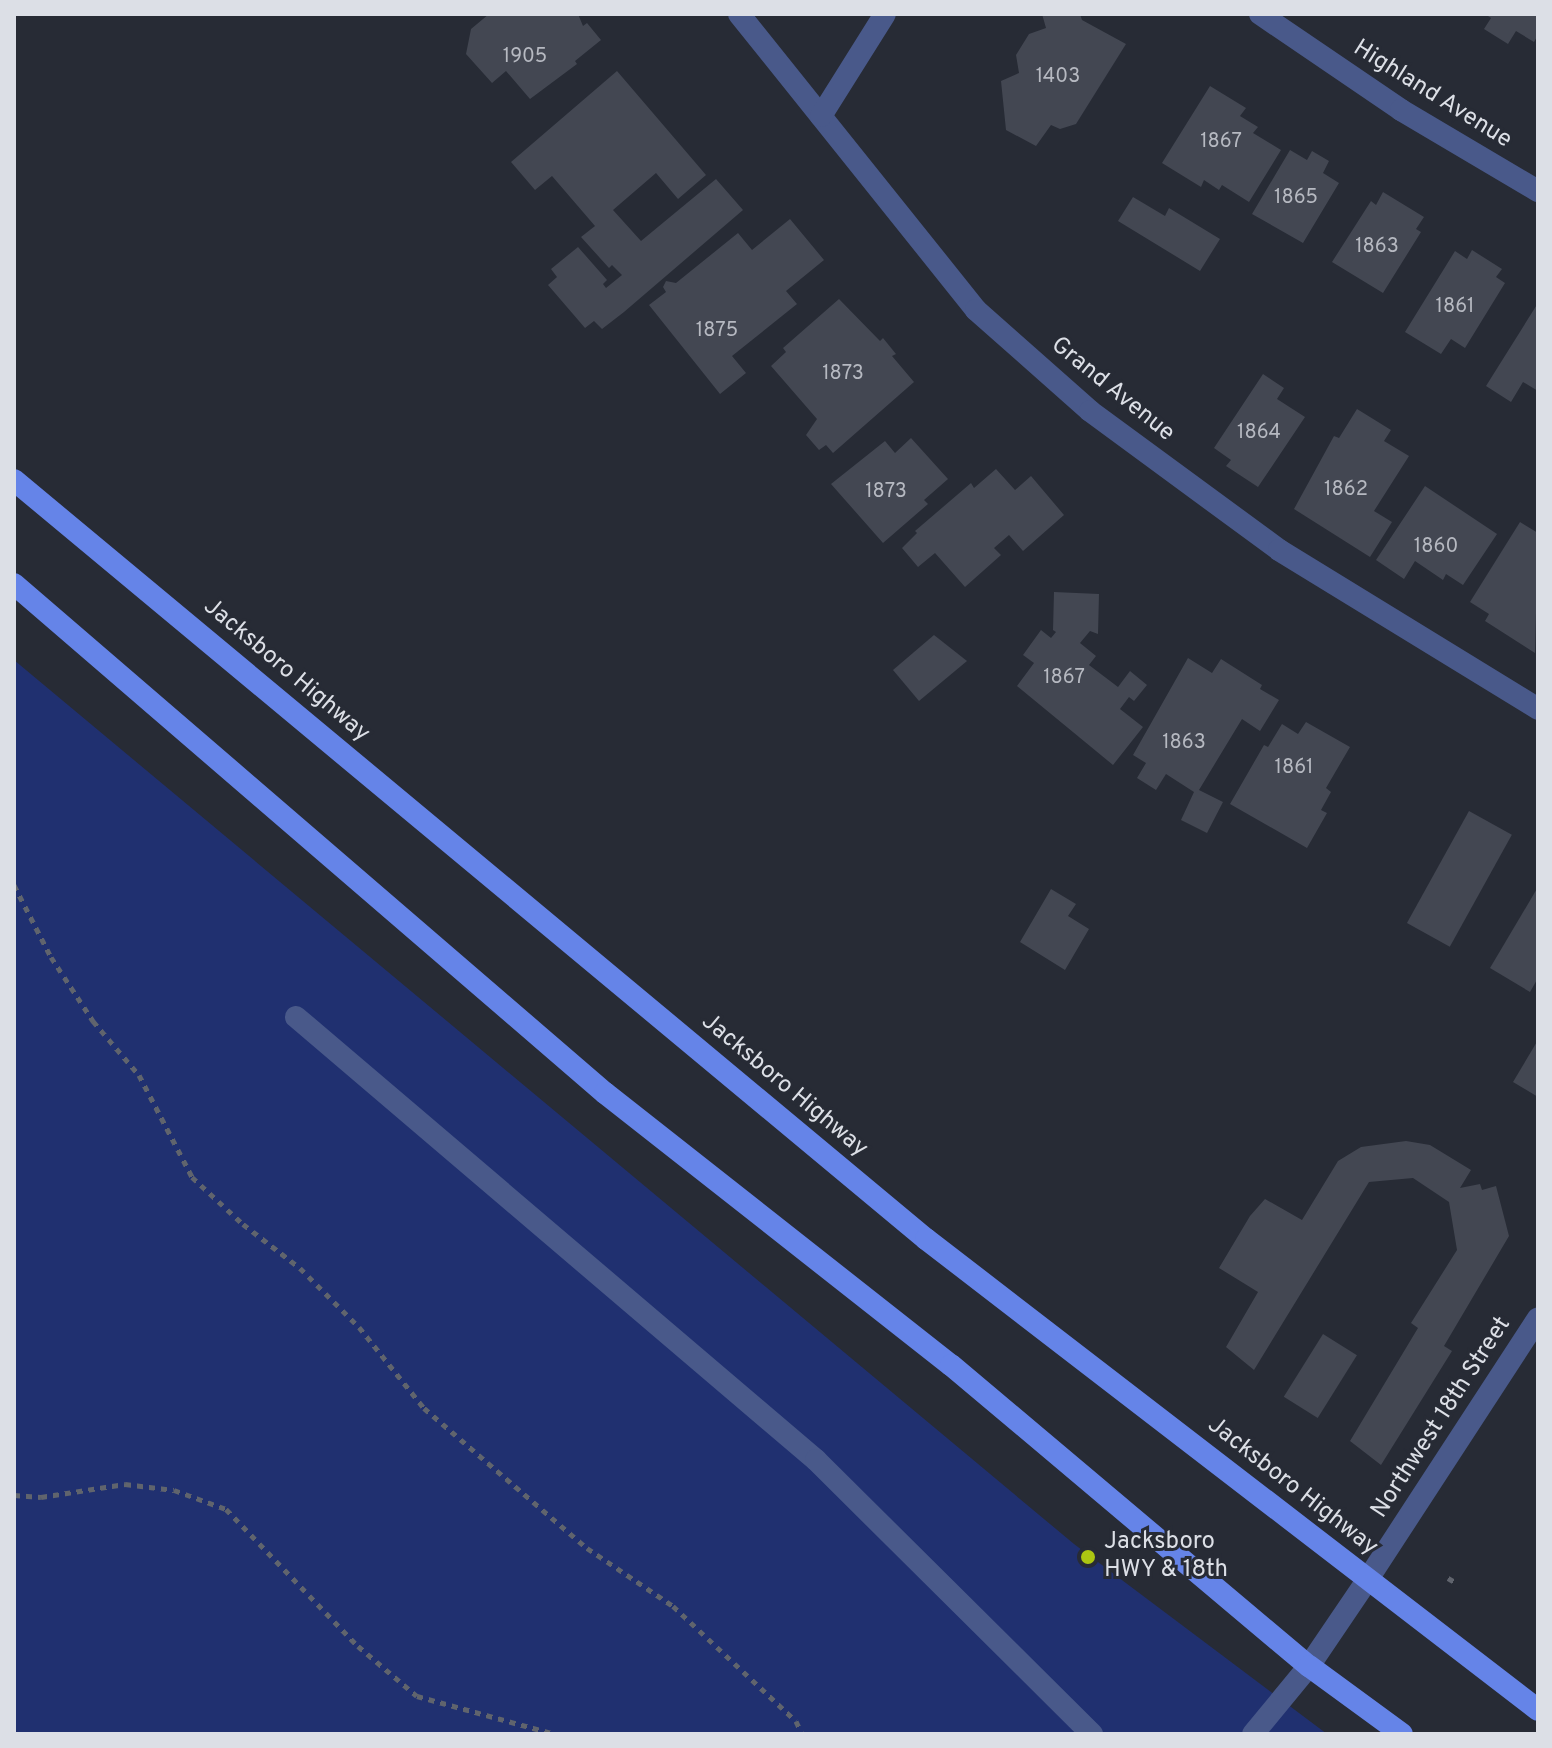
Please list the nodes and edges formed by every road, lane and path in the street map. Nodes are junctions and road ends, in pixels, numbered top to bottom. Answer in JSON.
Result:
{"nodes":[{"id":1,"x":739,"y":14,"type":"edge"},
{"id":2,"x":885,"y":14,"type":"edge"},
{"id":3,"x":1260,"y":14,"type":"edge"},
{"id":4,"x":821,"y":116,"type":"junction"},
{"id":5,"x":1538,"y":191,"type":"edge"},
{"id":6,"x":14,"y":480,"type":"edge"},
{"id":7,"x":14,"y":584,"type":"edge"},
{"id":8,"x":1538,"y":709,"type":"edge"},
{"id":9,"x":14,"y":885,"type":"edge"},
{"id":10,"x":296,"y":1017,"type":"dead end"},
{"id":11,"x":1538,"y":1318,"type":"edge"},
{"id":12,"x":14,"y":1495,"type":"edge"},
{"id":13,"x":1448,"y":1578,"type":"dead end"},
{"id":14,"x":1368,"y":1579,"type":"junction"},
{"id":15,"x":1455,"y":1582,"type":"dead end"},
{"id":16,"x":1309,"y":1666,"type":"junction"},
{"id":17,"x":1538,"y":1710,"type":"edge"},
{"id":18,"x":555,"y":1734,"type":"edge"},
{"id":19,"x":802,"y":1734,"type":"edge"},
{"id":20,"x":1092,"y":1734,"type":"edge"},
{"id":21,"x":1253,"y":1734,"type":"edge"},
{"id":22,"x":1402,"y":1734,"type":"edge"}],
"edges":[{"from":1,"to":4,"type":"street","name":"Grand Avenue"},
{"from":2,"to":4,"type":"street"},
{"from":3,"to":5,"type":"street","name":"Highland Avenue"},
{"from":4,"to":8,"type":"street","name":"Grand Avenue"},
{"from":6,"to":14,"type":"main road","name":"Jacksboro Highway"},
{"from":7,"to":16,"type":"main road"},
{"from":9,"to":19,"type":"path"},
{"from":10,"to":20,"type":"street"},
{"from":11,"to":14,"type":"street","name":"Northwest 18th Street"},
{"from":12,"to":18,"type":"path"},
{"from":13,"to":15,"type":"path"},
{"from":14,"to":16,"type":"street","name":"Northwest 18th Street"},
{"from":14,"to":17,"type":"main road","name":"Jacksboro Highway"},
{"from":16,"to":21,"type":"street","name":"Northwest 18th Street"},
{"from":16,"to":22,"type":"main road"}]}
